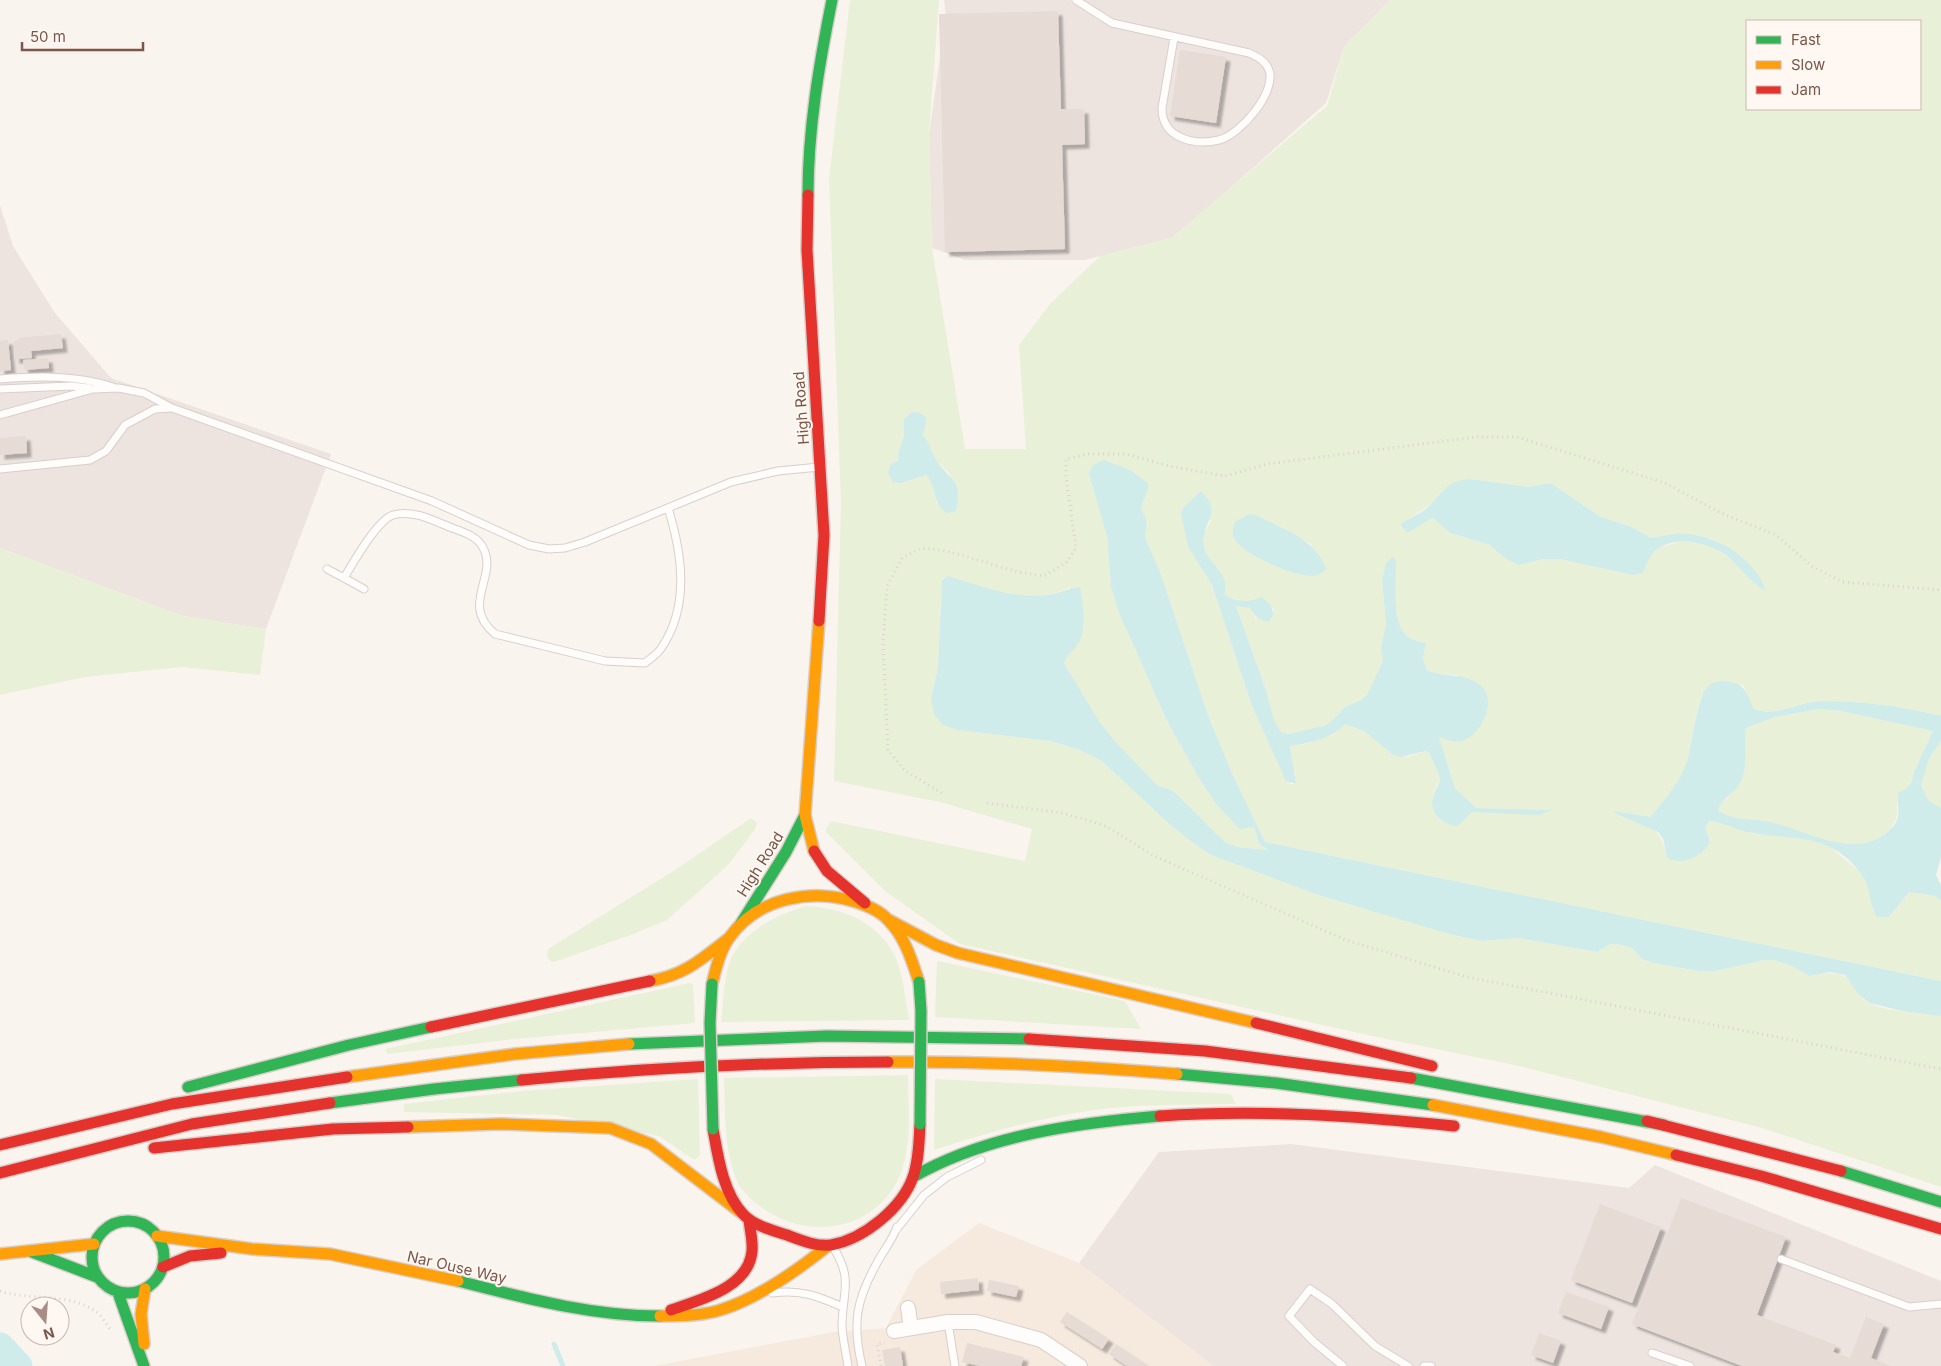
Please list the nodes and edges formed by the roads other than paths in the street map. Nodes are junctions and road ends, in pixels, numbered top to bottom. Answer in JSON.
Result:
{"nodes":[{"id":1,"x":832,"y":0,"type":"edge"},
{"id":2,"x":1076,"y":0,"type":"edge"},
{"id":3,"x":1174,"y":38,"type":"junction"},
{"id":4,"x":0,"y":379,"type":"edge"},
{"id":5,"x":119,"y":388,"type":"junction"},
{"id":6,"x":93,"y":389,"type":"junction"},
{"id":7,"x":0,"y":390,"type":"edge"},
{"id":8,"x":172,"y":408,"type":"junction"},
{"id":9,"x":0,"y":415,"type":"edge"},
{"id":10,"x":820,"y":467,"type":"junction"},
{"id":11,"x":0,"y":469,"type":"edge"},
{"id":12,"x":668,"y":508,"type":"junction"},
{"id":13,"x":327,"y":569,"type":"dead end"},
{"id":14,"x":344,"y":578,"type":"junction"},
{"id":15,"x":364,"y":589,"type":"dead end"},
{"id":16,"x":805,"y":814,"type":"junction"},
{"id":17,"x":870,"y":907,"type":"junction"},
{"id":18,"x":889,"y":920,"type":"junction"},
{"id":19,"x":738,"y":927,"type":"junction"},
{"id":20,"x":729,"y":938,"type":"junction"},
{"id":21,"x":1443,"y":1069,"type":"dead end"},
{"id":22,"x":1482,"y":1079,"type":"dead end"},
{"id":23,"x":181,"y":1088,"type":"dead end"},
{"id":24,"x":116,"y":1105,"type":"dead end"},
{"id":25,"x":1664,"y":1126,"type":"junction"},
{"id":26,"x":1462,"y":1127,"type":"dead end"},
{"id":27,"x":1063,"y":1128,"type":"junction"},
{"id":28,"x":1511,"y":1132,"type":"dead end"},
{"id":29,"x":0,"y":1141,"type":"edge"},
{"id":30,"x":0,"y":1146,"type":"edge"},
{"id":31,"x":1658,"y":1148,"type":"junction"},
{"id":32,"x":1007,"y":1149,"type":"dead end"},
{"id":33,"x":988,"y":1156,"type":"dead end"},
{"id":34,"x":0,"y":1174,"type":"edge"},
{"id":35,"x":913,"y":1177,"type":"junction"},
{"id":36,"x":905,"y":1193,"type":"junction"},
{"id":37,"x":1941,"y":1202,"type":"edge"},
{"id":38,"x":745,"y":1216,"type":"junction"},
{"id":39,"x":1941,"y":1229,"type":"edge"},
{"id":40,"x":896,"y":1230,"type":"junction"},
{"id":41,"x":157,"y":1236,"type":"junction"},
{"id":42,"x":94,"y":1244,"type":"junction"},
{"id":43,"x":830,"y":1245,"type":"junction"},
{"id":44,"x":252,"y":1249,"type":"junction"},
{"id":45,"x":28,"y":1251,"type":"junction"},
{"id":46,"x":0,"y":1254,"type":"edge"},
{"id":47,"x":1781,"y":1259,"type":"dead end"},
{"id":48,"x":163,"y":1267,"type":"junction"},
{"id":49,"x":97,"y":1277,"type":"junction"},
{"id":50,"x":145,"y":1289,"type":"junction"},
{"id":51,"x":118,"y":1292,"type":"junction"},
{"id":52,"x":752,"y":1296,"type":"junction"},
{"id":53,"x":1941,"y":1304,"type":"edge"},
{"id":54,"x":843,"y":1307,"type":"junction"},
{"id":55,"x":908,"y":1308,"type":"dead end"},
{"id":56,"x":656,"y":1316,"type":"junction"},
{"id":57,"x":948,"y":1322,"type":"junction"},
{"id":58,"x":911,"y":1328,"type":"junction"},
{"id":59,"x":894,"y":1331,"type":"road end"},
{"id":60,"x":1652,"y":1353,"type":"dead end"},
{"id":61,"x":145,"y":1366,"type":"edge"},
{"id":62,"x":848,"y":1366,"type":"edge"},
{"id":63,"x":862,"y":1366,"type":"edge"},
{"id":64,"x":955,"y":1366,"type":"edge"},
{"id":65,"x":1080,"y":1366,"type":"edge"},
{"id":66,"x":1343,"y":1366,"type":"edge"},
{"id":67,"x":1408,"y":1366,"type":"edge"},
{"id":68,"x":1424,"y":1366,"type":"edge"},
{"id":69,"x":1431,"y":1366,"type":"edge"},
{"id":70,"x":1690,"y":1366,"type":"edge"}],
"edges":[{"from":1,"to":10,"type":"main road","name":"High Road"},
{"from":2,"to":3,"type":"lane"},
{"from":3,"to":3,"type":"lane"},
{"from":4,"to":5,"type":"lane"},
{"from":5,"to":6,"type":"lane"},
{"from":5,"to":8,"type":"lane"},
{"from":6,"to":7,"type":"lane"},
{"from":6,"to":9,"type":"lane"},
{"from":8,"to":11,"type":"lane"},
{"from":8,"to":12,"type":"lane"},
{"from":10,"to":12,"type":"lane"},
{"from":10,"to":16,"type":"main road","name":"High Road"},
{"from":12,"to":14,"type":"lane"},
{"from":13,"to":14,"type":"lane"},
{"from":14,"to":15,"type":"lane"},
{"from":16,"to":17,"type":"main road","name":"High Road"},
{"from":16,"to":19,"type":"main road","name":"High Road"},
{"from":17,"to":18,"type":"main road"},
{"from":17,"to":19,"type":"main road"},
{"from":18,"to":21,"type":"main road"},
{"from":18,"to":35,"type":"main road","name":"Nar Ouse Way","bridge":true},
{"from":19,"to":20,"type":"main road"},
{"from":20,"to":23,"type":"main road"},
{"from":20,"to":38,"type":"main road","bridge":true},
{"from":22,"to":25,"type":"main road"},
{"from":24,"to":29,"type":"main road"},
{"from":25,"to":30,"type":"main road"},
{"from":25,"to":37,"type":"main road"},
{"from":26,"to":27,"type":"main road"},
{"from":27,"to":32,"type":"lane"},
{"from":27,"to":35,"type":"main road"},
{"from":28,"to":31,"type":"main road"},
{"from":31,"to":34,"type":"main road"},
{"from":31,"to":39,"type":"main road"},
{"from":33,"to":40,"type":"lane"},
{"from":34,"to":38,"type":"main road"},
{"from":35,"to":36,"type":"main road","name":"Nar Ouse Way"},
{"from":36,"to":40,"type":"lane"},
{"from":36,"to":43,"type":"main road","name":"Nar Ouse Way"},
{"from":38,"to":43,"type":"main road"},
{"from":38,"to":56,"type":"main road","name":"Nar Ouse Way"},
{"from":40,"to":63,"type":"lane"},
{"from":41,"to":42,"type":"main road"},
{"from":41,"to":44,"type":"main road","name":"Nar Ouse Way"},
{"from":41,"to":48,"type":"main road"},
{"from":42,"to":45,"type":"main road"},
{"from":42,"to":49,"type":"main road"},
{"from":43,"to":52,"type":"main road","name":"Nar Ouse Way"},
{"from":43,"to":54,"type":"lane"},
{"from":44,"to":48,"type":"main road","name":"Nar Ouse Way"},
{"from":44,"to":56,"type":"main road","name":"Nar Ouse Way"},
{"from":45,"to":46,"type":"main road"},
{"from":45,"to":49,"type":"main road"},
{"from":47,"to":53,"type":"lane"},
{"from":48,"to":50,"type":"main road"},
{"from":49,"to":51,"type":"main road"},
{"from":50,"to":51,"type":"main road"},
{"from":50,"to":61,"type":"main road"},
{"from":51,"to":61,"type":"main road"},
{"from":52,"to":54,"type":"lane"},
{"from":52,"to":56,"type":"main road","name":"Nar Ouse Way"},
{"from":54,"to":62,"type":"lane"},
{"from":55,"to":58,"type":"street"},
{"from":57,"to":58,"type":"street"},
{"from":57,"to":64,"type":"lane"},
{"from":57,"to":65,"type":"street"},
{"from":58,"to":59,"type":"street"},
{"from":60,"to":70,"type":"lane"},
{"from":66,"to":67,"type":"lane"},
{"from":68,"to":69,"type":"lane"}]}
